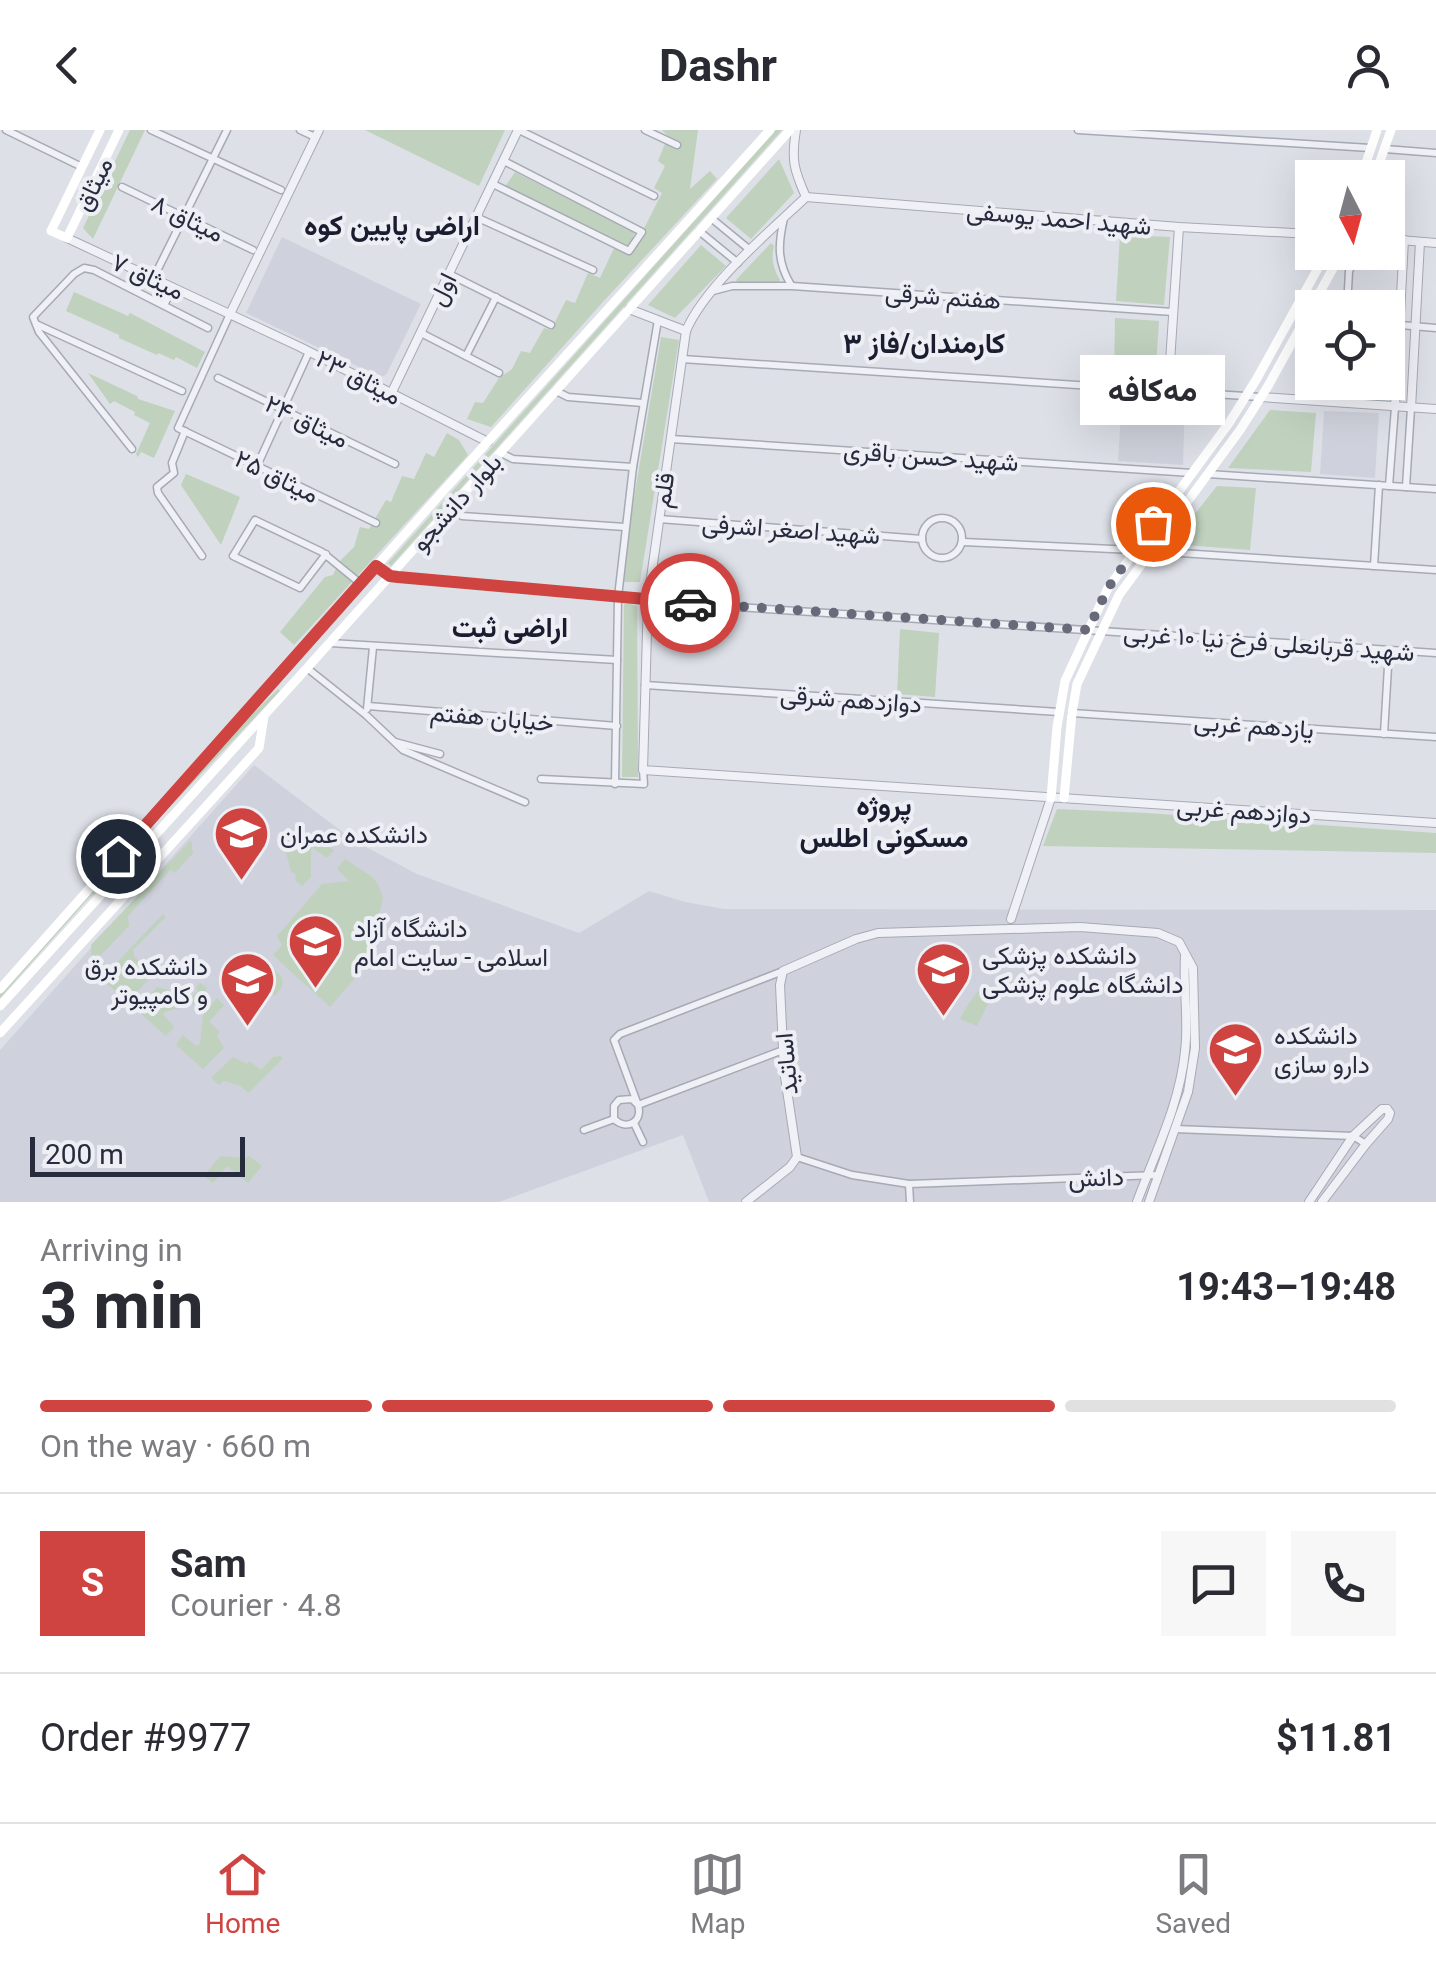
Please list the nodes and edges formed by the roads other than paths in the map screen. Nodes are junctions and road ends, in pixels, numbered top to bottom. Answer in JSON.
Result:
{"nodes":[{"id":1,"x":6,"y":130,"type":"edge"},
{"id":2,"x":100,"y":130,"type":"edge"},
{"id":3,"x":119,"y":130,"type":"edge"},
{"id":4,"x":151,"y":130,"type":"edge"},
{"id":5,"x":227,"y":130,"type":"edge"},
{"id":6,"x":300,"y":130,"type":"edge"},
{"id":7,"x":519,"y":130,"type":"edge"},
{"id":8,"x":645,"y":130,"type":"edge"},
{"id":9,"x":770,"y":130,"type":"edge"},
{"id":10,"x":793,"y":130,"type":"edge"},
{"id":11,"x":1078,"y":130,"type":"edge"},
{"id":12,"x":1377,"y":130,"type":"edge"},
{"id":13,"x":1390,"y":130,"type":"edge"},
{"id":14,"x":317,"y":134,"type":"edge"},
{"id":15,"x":677,"y":145,"type":"dead end"},
{"id":16,"x":1372,"y":148,"type":"junction"},
{"id":17,"x":1385,"y":149,"type":"junction"},
{"id":18,"x":1436,"y":153,"type":"edge"},
{"id":19,"x":213,"y":158,"type":"junction"},
{"id":20,"x":1368,"y":160,"type":"edge"},
{"id":21,"x":1381,"y":160,"type":"edge"},
{"id":22,"x":504,"y":161,"type":"junction"},
{"id":23,"x":82,"y":167,"type":"junction"},
{"id":24,"x":492,"y":184,"type":"junction"},
{"id":25,"x":122,"y":187,"type":"dead end"},
{"id":26,"x":281,"y":190,"type":"dead end"},
{"id":27,"x":654,"y":196,"type":"dead end"},
{"id":28,"x":806,"y":197,"type":"junction"},
{"id":29,"x":185,"y":217,"type":"junction"},
{"id":30,"x":476,"y":217,"type":"junction"},
{"id":31,"x":711,"y":218,"type":"junction"},
{"id":32,"x":784,"y":218,"type":"junction"},
{"id":33,"x":1178,"y":227,"type":"junction"},
{"id":34,"x":699,"y":231,"type":"junction"},
{"id":35,"x":1295,"y":233,"type":"edge"},
{"id":36,"x":67,"y":238,"type":"junction"},
{"id":37,"x":1405,"y":240,"type":"edge"},
{"id":38,"x":1420,"y":242,"type":"junction"},
{"id":39,"x":1436,"y":243,"type":"edge"},
{"id":40,"x":254,"y":250,"type":"dead end"},
{"id":41,"x":750,"y":250,"type":"junction"},
{"id":42,"x":738,"y":263,"type":"junction"},
{"id":43,"x":594,"y":270,"type":"dead end"},
{"id":44,"x":1317,"y":270,"type":"edge"},
{"id":45,"x":1332,"y":270,"type":"edge"},
{"id":46,"x":449,"y":274,"type":"junction"},
{"id":47,"x":154,"y":279,"type":"junction"},
{"id":48,"x":792,"y":286,"type":"junction"},
{"id":49,"x":173,"y":288,"type":"junction"},
{"id":50,"x":713,"y":291,"type":"junction"},
{"id":51,"x":496,"y":297,"type":"junction"},
{"id":52,"x":164,"y":305,"type":"junction"},
{"id":53,"x":629,"y":309,"type":"junction"},
{"id":54,"x":1173,"y":312,"type":"junction"},
{"id":55,"x":230,"y":314,"type":"junction"},
{"id":56,"x":658,"y":320,"type":"junction"},
{"id":57,"x":34,"y":324,"type":"junction"},
{"id":58,"x":551,"y":324,"type":"dead end"},
{"id":59,"x":1405,"y":325,"type":"edge"},
{"id":60,"x":1416,"y":326,"type":"junction"},
{"id":61,"x":208,"y":328,"type":"dead end"},
{"id":62,"x":1436,"y":328,"type":"edge"},
{"id":63,"x":686,"y":331,"type":"junction"},
{"id":64,"x":420,"y":333,"type":"junction"},
{"id":65,"x":310,"y":352,"type":"junction"},
{"id":66,"x":466,"y":356,"type":"junction"},
{"id":67,"x":682,"y":359,"type":"junction"},
{"id":68,"x":499,"y":373,"type":"dead end"},
{"id":69,"x":218,"y":378,"type":"dead end"},
{"id":70,"x":182,"y":391,"type":"dead end"},
{"id":71,"x":555,"y":391,"type":"junction"},
{"id":72,"x":1168,"y":392,"type":"junction"},
{"id":73,"x":391,"y":394,"type":"junction"},
{"id":74,"x":1247,"y":396,"type":"junction"},
{"id":75,"x":1261,"y":397,"type":"junction"},
{"id":76,"x":1395,"y":400,"type":"edge"},
{"id":77,"x":1342,"y":402,"type":"joint"},
{"id":78,"x":644,"y":403,"type":"junction"},
{"id":79,"x":1395,"y":406,"type":"junction"},
{"id":80,"x":1412,"y":408,"type":"junction"},
{"id":81,"x":1436,"y":409,"type":"edge"},
{"id":82,"x":283,"y":410,"type":"junction"},
{"id":83,"x":182,"y":430,"type":"junction"},
{"id":84,"x":671,"y":439,"type":"junction"},
{"id":85,"x":488,"y":442,"type":"junction"},
{"id":86,"x":132,"y":450,"type":"dead end"},
{"id":87,"x":500,"y":452,"type":"junction"},
{"id":88,"x":395,"y":464,"type":"dead end"},
{"id":89,"x":257,"y":466,"type":"junction"},
{"id":90,"x":633,"y":467,"type":"junction"},
{"id":91,"x":1192,"y":473,"type":"junction"},
{"id":92,"x":1207,"y":474,"type":"junction"},
{"id":93,"x":1379,"y":486,"type":"junction"},
{"id":94,"x":1388,"y":486,"type":"junction"},
{"id":95,"x":1406,"y":487,"type":"junction"},
{"id":96,"x":1436,"y":489,"type":"edge"},
{"id":97,"x":450,"y":508,"type":"junction"},
{"id":98,"x":659,"y":520,"type":"junction"},
{"id":99,"x":376,"y":523,"type":"dead end"},
{"id":100,"x":626,"y":527,"type":"junction"},
{"id":101,"x":922,"y":540,"type":"junction"},
{"id":102,"x":962,"y":542,"type":"junction"},
{"id":103,"x":1134,"y":550,"type":"junction"},
{"id":104,"x":1150,"y":551,"type":"junction"},
{"id":105,"x":326,"y":554,"type":"junction"},
{"id":106,"x":202,"y":556,"type":"dead end"},
{"id":107,"x":376,"y":566,"type":"junction"},
{"id":108,"x":1374,"y":566,"type":"junction"},
{"id":109,"x":1436,"y":570,"type":"edge"},
{"id":110,"x":390,"y":576,"type":"junction"},
{"id":111,"x":360,"y":584,"type":"junction"},
{"id":112,"x":618,"y":596,"type":"junction"},
{"id":113,"x":648,"y":599,"type":"junction"},
{"id":114,"x":1088,"y":630,"type":"junction"},
{"id":115,"x":1102,"y":631,"type":"junction"},
{"id":116,"x":330,"y":643,"type":"junction"},
{"id":117,"x":372,"y":647,"type":"junction"},
{"id":118,"x":1390,"y":650,"type":"junction"},
{"id":119,"x":1436,"y":653,"type":"edge"},
{"id":120,"x":617,"y":660,"type":"junction"},
{"id":121,"x":307,"y":668,"type":"junction"},
{"id":122,"x":277,"y":678,"type":"junction"},
{"id":123,"x":644,"y":685,"type":"junction"},
{"id":124,"x":290,"y":688,"type":"junction"},
{"id":125,"x":368,"y":706,"type":"junction"},
{"id":126,"x":1059,"y":712,"type":"junction"},
{"id":127,"x":1072,"y":713,"type":"junction"},
{"id":128,"x":366,"y":715,"type":"junction"},
{"id":129,"x":264,"y":716,"type":"junction"},
{"id":130,"x":616,"y":726,"type":"junction"},
{"id":131,"x":1384,"y":734,"type":"junction"},
{"id":132,"x":1436,"y":737,"type":"edge"},
{"id":133,"x":394,"y":742,"type":"junction"},
{"id":134,"x":440,"y":754,"type":"dead end"},
{"id":135,"x":643,"y":770,"type":"junction"},
{"id":136,"x":541,"y":779,"type":"dead end"},
{"id":137,"x":616,"y":784,"type":"junction"},
{"id":138,"x":1051,"y":798,"type":"junction"},
{"id":139,"x":1064,"y":798,"type":"junction"},
{"id":140,"x":525,"y":802,"type":"dead end"},
{"id":141,"x":1436,"y":823,"type":"edge"},
{"id":142,"x":1011,"y":919,"type":"dead end"},
{"id":143,"x":783,"y":971,"type":"junction"},
{"id":144,"x":0,"y":989,"type":"edge"},
{"id":145,"x":0,"y":1006,"type":"edge"},
{"id":146,"x":0,"y":1033,"type":"edge"},
{"id":147,"x":783,"y":1050,"type":"junction"},
{"id":148,"x":638,"y":1105,"type":"junction"},
{"id":149,"x":614,"y":1118,"type":"junction"},
{"id":150,"x":634,"y":1123,"type":"junction"},
{"id":151,"x":1170,"y":1128,"type":"junction"},
{"id":152,"x":584,"y":1130,"type":"dead end"},
{"id":153,"x":1353,"y":1136,"type":"junction"},
{"id":154,"x":643,"y":1142,"type":"dead end"},
{"id":155,"x":1366,"y":1144,"type":"junction"},
{"id":156,"x":797,"y":1156,"type":"junction"},
{"id":157,"x":1147,"y":1174,"type":"junction"},
{"id":158,"x":1158,"y":1175,"type":"junction"},
{"id":159,"x":1329,"y":1182,"type":"junction"},
{"id":160,"x":909,"y":1184,"type":"junction"},
{"id":161,"x":746,"y":1202,"type":"edge"},
{"id":162,"x":910,"y":1202,"type":"edge"},
{"id":163,"x":1136,"y":1202,"type":"edge"},
{"id":164,"x":1149,"y":1202,"type":"edge"},
{"id":165,"x":1309,"y":1202,"type":"edge"},
{"id":166,"x":1322,"y":1202,"type":"edge"}],
"edges":[{"from":1,"to":23,"type":"street"},
{"from":2,"to":23,"type":"main road","name":"میثاق"},
{"from":3,"to":36,"type":"main road","name":"میثاق"},
{"from":4,"to":19,"type":"street"},
{"from":5,"to":19,"type":"street"},
{"from":6,"to":14,"type":"street"},
{"from":7,"to":22,"type":"street","name":"اول"},
{"from":7,"to":27,"type":"street"},
{"from":8,"to":15,"type":"street"},
{"from":9,"to":85,"type":"main road","name":"بلوار دانشجو"},
{"from":10,"to":28,"type":"street"},
{"from":10,"to":31,"type":"main road","name":"بلوار دانشجو"},
{"from":11,"to":16,"type":"street"},
{"from":12,"to":16,"type":"main road"},
{"from":13,"to":17,"type":"main road"},
{"from":14,"to":55,"type":"street"},
{"from":16,"to":20,"type":"main road"},
{"from":17,"to":18,"type":"street"},
{"from":17,"to":21,"type":"main road"},
{"from":19,"to":26,"type":"street"},
{"from":19,"to":29,"type":"street"},
{"from":22,"to":24,"type":"street","name":"اول"},
{"from":22,"to":24,"type":"street"},
{"from":23,"to":36,"type":"main road","name":"میثاق"},
{"from":24,"to":30,"type":"street","name":"اول"},
{"from":25,"to":29,"type":"street","name":"میثاق ۸"},
{"from":28,"to":32,"type":"street"},
{"from":28,"to":33,"type":"street","name":"شهید احمد یوسفی"},
{"from":29,"to":40,"type":"street","name":"میثاق ۸"},
{"from":29,"to":47,"type":"street"},
{"from":30,"to":43,"type":"street"},
{"from":30,"to":46,"type":"street","name":"اول"},
{"from":31,"to":34,"type":"main road","name":"بلوار دانشجو"},
{"from":31,"to":41,"type":"street"},
{"from":32,"to":41,"type":"street"},
{"from":32,"to":48,"type":"street"},
{"from":33,"to":35,"type":"street","name":"شهید احمد یوسفی"},
{"from":33,"to":54,"type":"street"},
{"from":34,"to":42,"type":"street"},
{"from":34,"to":53,"type":"main road","name":"بلوار دانشجو"},
{"from":36,"to":47,"type":"street","name":"میثاق ۷"},
{"from":37,"to":38,"type":"street"},
{"from":38,"to":39,"type":"street"},
{"from":38,"to":60,"type":"street"},
{"from":41,"to":42,"type":"street"},
{"from":42,"to":50,"type":"street"},
{"from":44,"to":74,"type":"main road"},
{"from":45,"to":75,"type":"main road"},
{"from":46,"to":51,"type":"street"},
{"from":46,"to":64,"type":"street","name":"اول"},
{"from":47,"to":49,"type":"street","name":"میثاق ۷"},
{"from":48,"to":50,"type":"street","name":"هفتم شرقی"},
{"from":48,"to":54,"type":"street","name":"هفتم شرقی"},
{"from":49,"to":52,"type":"street"},
{"from":49,"to":55,"type":"street","name":"میثاق ۷"},
{"from":50,"to":63,"type":"street"},
{"from":51,"to":58,"type":"street"},
{"from":51,"to":66,"type":"street"},
{"from":52,"to":57,"type":"street"},
{"from":52,"to":61,"type":"street"},
{"from":53,"to":56,"type":"street"},
{"from":53,"to":71,"type":"main road","name":"بلوار دانشجو"},
{"from":54,"to":72,"type":"street"},
{"from":55,"to":65,"type":"street","name":"میثاق ۲۳"},
{"from":55,"to":83,"type":"street"},
{"from":56,"to":63,"type":"street"},
{"from":56,"to":78,"type":"street"},
{"from":57,"to":70,"type":"street"},
{"from":57,"to":86,"type":"street"},
{"from":59,"to":60,"type":"street"},
{"from":60,"to":62,"type":"street"},
{"from":60,"to":80,"type":"street"},
{"from":63,"to":67,"type":"street","name":"قلم"},
{"from":64,"to":66,"type":"street"},
{"from":64,"to":73,"type":"street","name":"اول"},
{"from":65,"to":73,"type":"street","name":"میثاق ۲۳"},
{"from":65,"to":82,"type":"street"},
{"from":66,"to":68,"type":"street"},
{"from":67,"to":72,"type":"street"},
{"from":67,"to":84,"type":"street","name":"قلم"},
{"from":69,"to":82,"type":"street","name":"میثاق ۲۴"},
{"from":71,"to":78,"type":"street"},
{"from":71,"to":87,"type":"main road","name":"بلوار دانشجو"},
{"from":72,"to":74,"type":"street"},
{"from":73,"to":85,"type":"street","name":"میثاق ۲۳"},
{"from":74,"to":75,"type":"street"},
{"from":74,"to":91,"type":"main road"},
{"from":75,"to":77,"type":"street"},
{"from":75,"to":92,"type":"main road"},
{"from":76,"to":79,"type":"street"},
{"from":77,"to":79,"type":"street"},
{"from":78,"to":90,"type":"street"},
{"from":79,"to":80,"type":"street"},
{"from":79,"to":94,"type":"street"},
{"from":80,"to":81,"type":"street"},
{"from":80,"to":95,"type":"street"},
{"from":82,"to":88,"type":"street","name":"میثاق ۲۴"},
{"from":82,"to":89,"type":"street"},
{"from":83,"to":89,"type":"street","name":"میثاق ۲۵"},
{"from":83,"to":106,"type":"street"},
{"from":84,"to":91,"type":"street","name":"شهید حسن باقری"},
{"from":84,"to":98,"type":"street","name":"قلم"},
{"from":85,"to":107,"type":"main road","name":"بلوار دانشجو"},
{"from":87,"to":90,"type":"street"},
{"from":87,"to":97,"type":"main road","name":"بلوار دانشجو"},
{"from":89,"to":99,"type":"street","name":"میثاق ۲۵"},
{"from":90,"to":100,"type":"street"},
{"from":91,"to":103,"type":"main road"},
{"from":92,"to":93,"type":"street"},
{"from":92,"to":104,"type":"main road"},
{"from":93,"to":94,"type":"street"},
{"from":93,"to":108,"type":"street"},
{"from":94,"to":95,"type":"street"},
{"from":95,"to":96,"type":"street"},
{"from":97,"to":100,"type":"street"},
{"from":97,"to":110,"type":"main road","name":"بلوار دانشجو"},
{"from":98,"to":101,"type":"street","name":"شهید اصغر اشرفی"},
{"from":98,"to":113,"type":"street","name":"قلم"},
{"from":100,"to":112,"type":"street"},
{"from":101,"to":102,"type":"street"},
{"from":101,"to":102,"type":"street"},
{"from":102,"to":103,"type":"street"},
{"from":103,"to":114,"type":"main road"},
{"from":104,"to":108,"type":"street"},
{"from":104,"to":115,"type":"main road"},
{"from":105,"to":105,"type":"street"},
{"from":105,"to":111,"type":"street"},
{"from":107,"to":110,"type":"main road"},
{"from":107,"to":111,"type":"main road","name":"بلوار دانشجو"},
{"from":108,"to":109,"type":"street"},
{"from":110,"to":112,"type":"street"},
{"from":110,"to":116,"type":"main road","name":"بلوار دانشجو"},
{"from":111,"to":122,"type":"main road","name":"بلوار دانشجو"},
{"from":112,"to":113,"type":"street"},
{"from":112,"to":120,"type":"street"},
{"from":113,"to":114,"type":"street","name":"شهید قربانعلی فرخ نیا ۱۰ غربی"},
{"from":113,"to":123,"type":"street","name":"قلم"},
{"from":114,"to":115,"type":"street","name":"شهید قربانعلی فرخ نیا ۱۰ غربی"},
{"from":114,"to":126,"type":"main road"},
{"from":115,"to":118,"type":"street","name":"شهید قربانعلی فرخ نیا ۱۰ غربی"},
{"from":115,"to":127,"type":"main road"},
{"from":116,"to":117,"type":"street"},
{"from":116,"to":121,"type":"main road","name":"بلوار دانشجو"},
{"from":117,"to":120,"type":"street"},
{"from":117,"to":125,"type":"street"},
{"from":118,"to":119,"type":"street","name":"شهید قربانعلی فرخ نیا ۱۰ غربی"},
{"from":118,"to":131,"type":"street"},
{"from":120,"to":130,"type":"street"},
{"from":121,"to":124,"type":"main road","name":"بلوار دانشجو"},
{"from":121,"to":128,"type":"street"},
{"from":122,"to":124,"type":"main road"},
{"from":122,"to":144,"type":"main road","name":"بلوار دانشجو"},
{"from":123,"to":126,"type":"street","name":"دوازدهم شرقی"},
{"from":123,"to":135,"type":"street","name":"قلم"},
{"from":124,"to":129,"type":"main road","name":"بلوار دانشجو"},
{"from":125,"to":128,"type":"street"},
{"from":125,"to":130,"type":"street","name":"خیابان هفتم"},
{"from":126,"to":138,"type":"main road"},
{"from":127,"to":131,"type":"street","name":"یازدهم غربی"},
{"from":127,"to":139,"type":"main road"},
{"from":128,"to":133,"type":"street"},
{"from":129,"to":145,"type":"main road","name":"بلوار دانشجو"},
{"from":129,"to":146,"type":"main road"},
{"from":130,"to":137,"type":"street"},
{"from":131,"to":132,"type":"street","name":"یازدهم غربی"},
{"from":133,"to":134,"type":"street"},
{"from":133,"to":140,"type":"street"},
{"from":135,"to":137,"type":"street"},
{"from":135,"to":138,"type":"street","name":"دوازدهم غربی"},
{"from":136,"to":137,"type":"street"},
{"from":138,"to":139,"type":"street","name":"دوازدهم غربی"},
{"from":138,"to":142,"type":"street"},
{"from":139,"to":141,"type":"street","name":"دوازدهم غربی"},
{"from":143,"to":147,"type":"street","name":"اساتید"},
{"from":143,"to":148,"type":"street"},
{"from":143,"to":151,"type":"street"},
{"from":147,"to":148,"type":"street"},
{"from":147,"to":156,"type":"street","name":"اساتید"},
{"from":148,"to":149,"type":"street"},
{"from":148,"to":150,"type":"street"},
{"from":149,"to":150,"type":"street"},
{"from":149,"to":152,"type":"street"},
{"from":150,"to":154,"type":"street"},
{"from":151,"to":153,"type":"street"},
{"from":151,"to":157,"type":"street"},
{"from":151,"to":158,"type":"street"},
{"from":153,"to":155,"type":"street"},
{"from":153,"to":155,"type":"street"},
{"from":153,"to":159,"type":"street"},
{"from":155,"to":159,"type":"street"},
{"from":156,"to":160,"type":"street","name":"دانش"},
{"from":156,"to":161,"type":"street"},
{"from":157,"to":158,"type":"street","name":"دانش"},
{"from":157,"to":160,"type":"street","name":"دانش"},
{"from":157,"to":163,"type":"street"},
{"from":158,"to":164,"type":"street"},
{"from":159,"to":165,"type":"street"},
{"from":159,"to":166,"type":"street"},
{"from":160,"to":162,"type":"street"}]}
